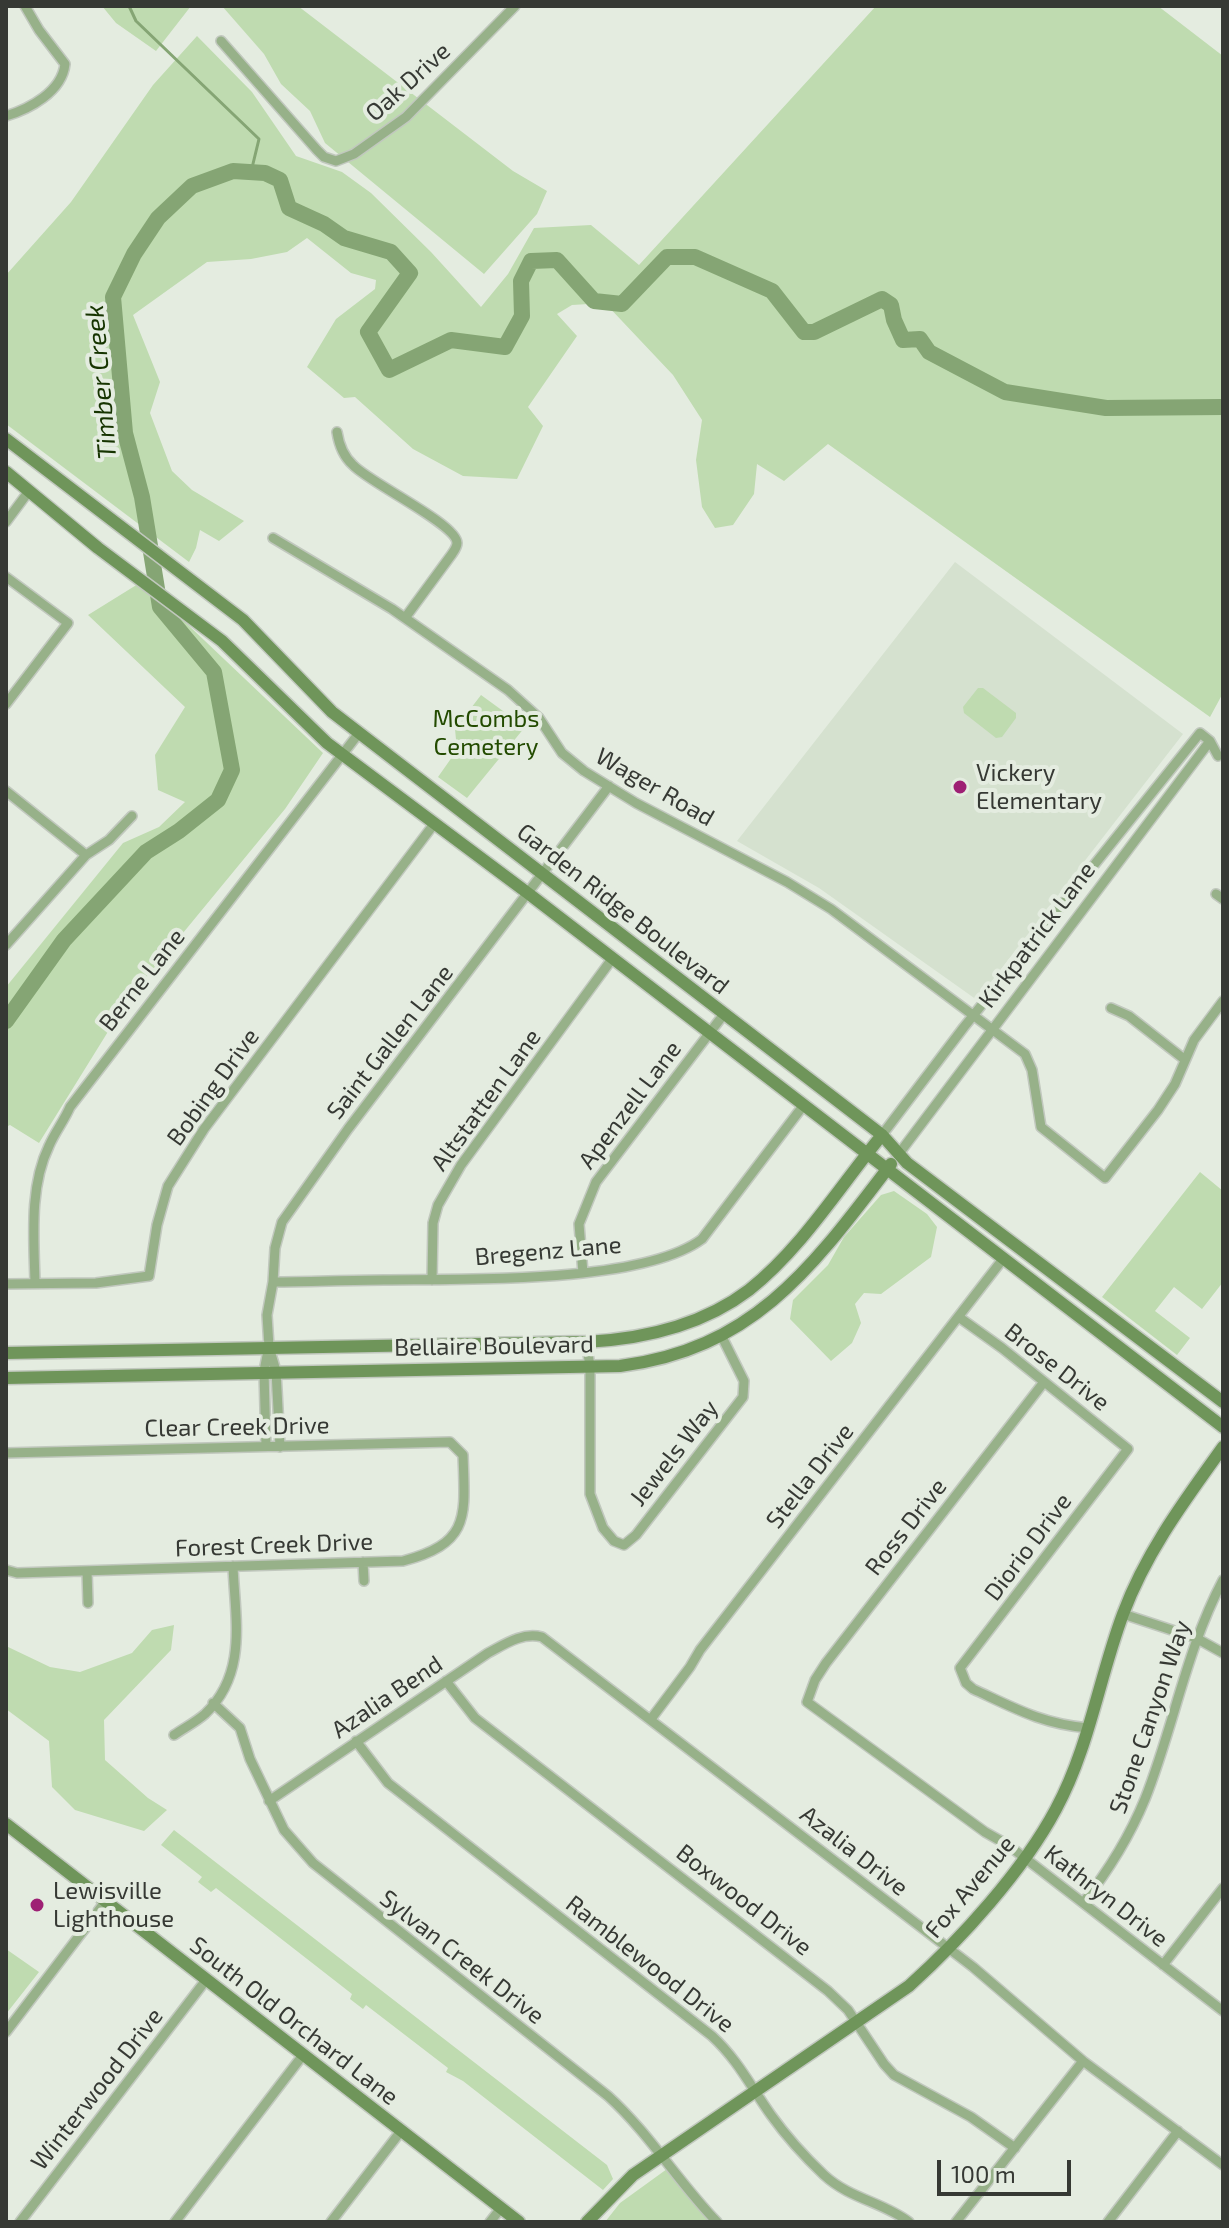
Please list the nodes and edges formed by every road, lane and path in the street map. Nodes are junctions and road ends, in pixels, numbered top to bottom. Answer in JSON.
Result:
{"nodes":[{"id":1,"x":25,"y":6,"type":"edge"},
{"id":2,"x":515,"y":6,"type":"edge"},
{"id":3,"x":221,"y":41,"type":"dead end"},
{"id":4,"x":6,"y":116,"type":"edge"},
{"id":5,"x":337,"y":432,"type":"dead end"},
{"id":6,"x":6,"y":439,"type":"edge"},
{"id":7,"x":6,"y":472,"type":"edge"},
{"id":8,"x":29,"y":491,"type":"junction"},
{"id":9,"x":6,"y":522,"type":"edge"},
{"id":10,"x":273,"y":538,"type":"dead end"},
{"id":11,"x":6,"y":577,"type":"edge"},
{"id":12,"x":405,"y":618,"type":"junction"},
{"id":13,"x":6,"y":704,"type":"edge"},
{"id":14,"x":359,"y":733,"type":"junction"},
{"id":15,"x":1210,"y":741,"type":"junction"},
{"id":16,"x":1192,"y":742,"type":"junction"},
{"id":17,"x":1203,"y":751,"type":"junction"},
{"id":18,"x":342,"y":755,"type":"junction"},
{"id":19,"x":1221,"y":758,"type":"edge"},
{"id":20,"x":609,"y":786,"type":"junction"},
{"id":21,"x":6,"y":791,"type":"edge"},
{"id":22,"x":132,"y":816,"type":"dead end"},
{"id":23,"x":434,"y":824,"type":"junction"},
{"id":24,"x":86,"y":855,"type":"junction"},
{"id":25,"x":543,"y":875,"type":"junction"},
{"id":26,"x":529,"y":894,"type":"junction"},
{"id":27,"x":7,"y":941,"type":"edge"},
{"id":28,"x":612,"y":959,"type":"junction"},
{"id":29,"x":1223,"y":1001,"type":"edge"},
{"id":30,"x":1111,"y":1008,"type":"dead end"},
{"id":31,"x":724,"y":1014,"type":"junction"},
{"id":32,"x":974,"y":1015,"type":"junction"},
{"id":33,"x":991,"y":1029,"type":"junction"},
{"id":34,"x":709,"y":1033,"type":"junction"},
{"id":35,"x":1184,"y":1059,"type":"junction"},
{"id":36,"x":803,"y":1106,"type":"junction"},
{"id":37,"x":882,"y":1135,"type":"junction"},
{"id":38,"x":866,"y":1155,"type":"junction"},
{"id":39,"x":898,"y":1155,"type":"junction"},
{"id":40,"x":886,"y":1170,"type":"junction"},
{"id":41,"x":1003,"y":1259,"type":"junction"},
{"id":42,"x":583,"y":1273,"type":"junction"},
{"id":43,"x":432,"y":1280,"type":"junction"},
{"id":44,"x":273,"y":1282,"type":"junction"},
{"id":45,"x":35,"y":1283,"type":"junction"},
{"id":46,"x":6,"y":1284,"type":"edge"},
{"id":47,"x":1075,"y":1288,"type":"junction"},
{"id":48,"x":960,"y":1318,"type":"junction"},
{"id":49,"x":722,"y":1337,"type":"junction"},
{"id":50,"x":586,"y":1342,"type":"junction"},
{"id":51,"x":269,"y":1347,"type":"junction"},
{"id":52,"x":6,"y":1353,"type":"edge"},
{"id":53,"x":590,"y":1366,"type":"junction"},
{"id":54,"x":270,"y":1371,"type":"junction"},
{"id":55,"x":6,"y":1378,"type":"edge"},
{"id":56,"x":1044,"y":1382,"type":"junction"},
{"id":57,"x":1223,"y":1402,"type":"edge"},
{"id":58,"x":1223,"y":1427,"type":"edge"},
{"id":59,"x":266,"y":1446,"type":"junction"},
{"id":60,"x":280,"y":1447,"type":"junction"},
{"id":61,"x":1223,"y":1447,"type":"edge"},
{"id":62,"x":1128,"y":1449,"type":"joint"},
{"id":63,"x":6,"y":1453,"type":"edge"},
{"id":64,"x":463,"y":1455,"type":"joint"},
{"id":65,"x":363,"y":1562,"type":"junction"},
{"id":66,"x":233,"y":1566,"type":"junction"},
{"id":67,"x":6,"y":1570,"type":"edge"},
{"id":68,"x":87,"y":1571,"type":"junction"},
{"id":69,"x":1223,"y":1580,"type":"edge"},
{"id":70,"x":364,"y":1581,"type":"dead end"},
{"id":71,"x":88,"y":1603,"type":"dead end"},
{"id":72,"x":1123,"y":1614,"type":"junction"},
{"id":73,"x":532,"y":1634,"type":"joint"},
{"id":74,"x":1196,"y":1638,"type":"junction"},
{"id":75,"x":1223,"y":1653,"type":"edge"},
{"id":76,"x":446,"y":1681,"type":"junction"},
{"id":77,"x":807,"y":1702,"type":"joint"},
{"id":78,"x":213,"y":1703,"type":"junction"},
{"id":79,"x":651,"y":1719,"type":"junction"},
{"id":80,"x":1088,"y":1728,"type":"junction"},
{"id":81,"x":174,"y":1735,"type":"dead end"},
{"id":82,"x":356,"y":1741,"type":"junction"},
{"id":83,"x":269,"y":1801,"type":"junction"},
{"id":84,"x":6,"y":1824,"type":"edge"},
{"id":85,"x":1025,"y":1858,"type":"junction"},
{"id":86,"x":1223,"y":1888,"type":"edge"},
{"id":87,"x":105,"y":1902,"type":"junction"},
{"id":88,"x":1083,"y":1903,"type":"junction"},
{"id":89,"x":948,"y":1949,"type":"junction"},
{"id":90,"x":1163,"y":1965,"type":"junction"},
{"id":91,"x":206,"y":1980,"type":"junction"},
{"id":92,"x":1223,"y":2011,"type":"edge"},
{"id":93,"x":857,"y":2023,"type":"junction"},
{"id":94,"x":6,"y":2032,"type":"edge"},
{"id":95,"x":303,"y":2055,"type":"junction"},
{"id":96,"x":1083,"y":2061,"type":"junction"},
{"id":97,"x":756,"y":2091,"type":"junction"},
{"id":98,"x":401,"y":2131,"type":"junction"},
{"id":99,"x":1178,"y":2131,"type":"junction"},
{"id":100,"x":1015,"y":2148,"type":"junction"},
{"id":101,"x":662,"y":2154,"type":"junction"},
{"id":102,"x":1223,"y":2165,"type":"edge"},
{"id":103,"x":501,"y":2208,"type":"junction"},
{"id":104,"x":20,"y":2222,"type":"edge"},
{"id":105,"x":175,"y":2222,"type":"edge"},
{"id":106,"x":331,"y":2222,"type":"edge"},
{"id":107,"x":490,"y":2222,"type":"edge"},
{"id":108,"x":519,"y":2222,"type":"edge"},
{"id":109,"x":587,"y":2222,"type":"edge"},
{"id":110,"x":717,"y":2222,"type":"edge"},
{"id":111,"x":909,"y":2222,"type":"edge"},
{"id":112,"x":956,"y":2222,"type":"edge"},
{"id":113,"x":1108,"y":2222,"type":"edge"}],
"edges":[{"from":1,"to":4,"type":"street"},
{"from":2,"to":3,"type":"street","name":"Oak Drive"},
{"from":5,"to":12,"type":"street"},
{"from":6,"to":14,"type":"main road","name":"Garden Ridge Boulevard"},
{"from":7,"to":8,"type":"main road","name":"Garden Ridge Boulevard"},
{"from":8,"to":9,"type":"street"},
{"from":8,"to":18,"type":"main road","name":"Garden Ridge Boulevard"},
{"from":10,"to":12,"type":"street","name":"Wager Road"},
{"from":11,"to":13,"type":"street"},
{"from":12,"to":20,"type":"street","name":"Wager Road"},
{"from":14,"to":18,"type":"street","name":"Berne Lane"},
{"from":14,"to":25,"type":"main road","name":"Garden Ridge Boulevard"},
{"from":15,"to":16,"type":"street","name":"Kirkpatrick Lane"},
{"from":15,"to":17,"type":"street","name":"Kirkpatrick Lane"},
{"from":15,"to":19,"type":"street"},
{"from":16,"to":17,"type":"street"},
{"from":16,"to":32,"type":"street","name":"Kirkpatrick Lane"},
{"from":17,"to":19,"type":"street"},
{"from":17,"to":33,"type":"street","name":"Kirkpatrick Lane"},
{"from":18,"to":23,"type":"main road","name":"Garden Ridge Boulevard"},
{"from":18,"to":45,"type":"street","name":"Berne Lane"},
{"from":20,"to":25,"type":"street","name":"Saint Gallen Lane"},
{"from":20,"to":32,"type":"street","name":"Wager Road"},
{"from":21,"to":24,"type":"street"},
{"from":22,"to":24,"type":"street"},
{"from":23,"to":26,"type":"main road","name":"Garden Ridge Boulevard"},
{"from":23,"to":45,"type":"street","name":"Bobing Drive"},
{"from":24,"to":27,"type":"street"},
{"from":25,"to":26,"type":"street","name":"Saint Gallen Lane"},
{"from":25,"to":31,"type":"main road","name":"Garden Ridge Boulevard"},
{"from":26,"to":28,"type":"main road","name":"Garden Ridge Boulevard"},
{"from":26,"to":44,"type":"street","name":"Saint Gallen Lane"},
{"from":28,"to":34,"type":"main road","name":"Garden Ridge Boulevard"},
{"from":28,"to":43,"type":"street","name":"Altstatten Lane"},
{"from":29,"to":35,"type":"street"},
{"from":30,"to":35,"type":"street"},
{"from":31,"to":34,"type":"street","name":"Apenzell Lane"},
{"from":31,"to":37,"type":"main road","name":"Garden Ridge Boulevard"},
{"from":32,"to":33,"type":"street","name":"Wager Road"},
{"from":32,"to":37,"type":"street","name":"Kirkpatrick Lane"},
{"from":33,"to":35,"type":"street","name":"Wager Road"},
{"from":33,"to":39,"type":"street","name":"Kirkpatrick Lane"},
{"from":34,"to":36,"type":"main road","name":"Garden Ridge Boulevard"},
{"from":34,"to":42,"type":"street","name":"Apenzell Lane"},
{"from":36,"to":38,"type":"main road","name":"Garden Ridge Boulevard"},
{"from":36,"to":42,"type":"street","name":"Bregenz Lane"},
{"from":37,"to":38,"type":"main road","name":"Bellaire Boulevard"},
{"from":37,"to":39,"type":"main road","name":"Garden Ridge Boulevard"},
{"from":38,"to":40,"type":"main road","name":"Garden Ridge Boulevard"},
{"from":38,"to":50,"type":"main road","name":"Bellaire Boulevard"},
{"from":39,"to":40,"type":"main road","name":"Bellaire Boulevard"},
{"from":39,"to":47,"type":"main road","name":"Garden Ridge Boulevard"},
{"from":40,"to":41,"type":"main road","name":"Garden Ridge Boulevard"},
{"from":40,"to":49,"type":"main road","name":"Bellaire Boulevard"},
{"from":41,"to":47,"type":"main road"},
{"from":41,"to":48,"type":"street","name":"Stella Drive"},
{"from":41,"to":58,"type":"main road","name":"Garden Ridge Boulevard"},
{"from":42,"to":43,"type":"street","name":"Bregenz Lane"},
{"from":43,"to":44,"type":"street","name":"Bregenz Lane"},
{"from":44,"to":51,"type":"street","name":"Saint Gallen Lane"},
{"from":45,"to":46,"type":"street","name":"Bobing Drive"},
{"from":47,"to":57,"type":"main road","name":"Garden Ridge Boulevard"},
{"from":48,"to":56,"type":"street","name":"Brose Drive"},
{"from":48,"to":79,"type":"street","name":"Stella Drive"},
{"from":49,"to":53,"type":"main road","name":"Bellaire Boulevard"},
{"from":49,"to":53,"type":"street","name":"Jewels Way"},
{"from":50,"to":51,"type":"main road","name":"Bellaire Boulevard"},
{"from":50,"to":53,"type":"street"},
{"from":51,"to":52,"type":"main road","name":"Bellaire Boulevard"},
{"from":51,"to":54,"type":"street","name":"Saint Gallen Lane"},
{"from":53,"to":54,"type":"main road","name":"Bellaire Boulevard"},
{"from":54,"to":55,"type":"main road","name":"Bellaire Boulevard"},
{"from":54,"to":59,"type":"street"},
{"from":54,"to":60,"type":"street"},
{"from":56,"to":62,"type":"street","name":"Brose Drive"},
{"from":56,"to":77,"type":"street","name":"Ross Drive"},
{"from":59,"to":60,"type":"street","name":"Clear Creek Drive"},
{"from":59,"to":63,"type":"street","name":"Clear Creek Drive"},
{"from":60,"to":64,"type":"street","name":"Clear Creek Drive"},
{"from":61,"to":72,"type":"main road","name":"Fox Avenue"},
{"from":62,"to":80,"type":"street","name":"Diorio Drive"},
{"from":64,"to":65,"type":"street","name":"Forest Creek Drive"},
{"from":65,"to":66,"type":"street","name":"Forest Creek Drive"},
{"from":65,"to":70,"type":"street"},
{"from":66,"to":68,"type":"street","name":"Forest Creek Drive"},
{"from":66,"to":78,"type":"street"},
{"from":67,"to":68,"type":"street","name":"Forest Creek Drive"},
{"from":68,"to":71,"type":"street"},
{"from":69,"to":74,"type":"street","name":"Stone Canyon Way"},
{"from":72,"to":74,"type":"street"},
{"from":72,"to":80,"type":"main road","name":"Fox Avenue"},
{"from":73,"to":76,"type":"street","name":"Azalia Bend"},
{"from":73,"to":79,"type":"street","name":"Azalia Drive"},
{"from":74,"to":75,"type":"street"},
{"from":74,"to":88,"type":"street","name":"Stone Canyon Way"},
{"from":76,"to":82,"type":"street","name":"Azalia Bend"},
{"from":76,"to":93,"type":"street","name":"Boxwood Drive"},
{"from":77,"to":85,"type":"street","name":"Kathryn Drive"},
{"from":78,"to":81,"type":"street"},
{"from":78,"to":83,"type":"street","name":"Sylvan Creek Drive"},
{"from":79,"to":89,"type":"street","name":"Azalia Drive"},
{"from":80,"to":85,"type":"main road","name":"Fox Avenue"},
{"from":82,"to":83,"type":"street","name":"Azalia Bend"},
{"from":82,"to":97,"type":"street","name":"Ramblewood Drive"},
{"from":83,"to":101,"type":"street","name":"Sylvan Creek Drive"},
{"from":84,"to":87,"type":"main road","name":"South Old Orchard Lane"},
{"from":85,"to":88,"type":"street","name":"Kathryn Drive"},
{"from":85,"to":89,"type":"main road","name":"Fox Avenue"},
{"from":86,"to":90,"type":"street"},
{"from":87,"to":91,"type":"main road","name":"South Old Orchard Lane"},
{"from":87,"to":94,"type":"street"},
{"from":88,"to":90,"type":"street","name":"Kathryn Drive"},
{"from":89,"to":93,"type":"main road","name":"Fox Avenue"},
{"from":89,"to":96,"type":"street","name":"Azalia Drive"},
{"from":90,"to":92,"type":"street","name":"Kathryn Drive"},
{"from":91,"to":95,"type":"main road","name":"South Old Orchard Lane"},
{"from":91,"to":104,"type":"street","name":"Winterwood Drive"},
{"from":93,"to":97,"type":"main road","name":"Fox Avenue"},
{"from":93,"to":100,"type":"street","name":"Boxwood Drive"},
{"from":95,"to":98,"type":"main road","name":"South Old Orchard Lane"},
{"from":95,"to":105,"type":"street"},
{"from":96,"to":99,"type":"street","name":"Azalia Drive"},
{"from":96,"to":100,"type":"street"},
{"from":97,"to":101,"type":"main road","name":"Fox Avenue"},
{"from":97,"to":111,"type":"street","name":"Ramblewood Drive"},
{"from":98,"to":103,"type":"main road","name":"South Old Orchard Lane"},
{"from":98,"to":106,"type":"street"},
{"from":99,"to":102,"type":"street","name":"Azalia Drive"},
{"from":99,"to":113,"type":"street"},
{"from":100,"to":112,"type":"street"},
{"from":101,"to":109,"type":"main road","name":"Fox Avenue"},
{"from":101,"to":110,"type":"street","name":"Sylvan Creek Drive"},
{"from":103,"to":107,"type":"street"},
{"from":103,"to":108,"type":"main road","name":"South Old Orchard Lane"}]}
